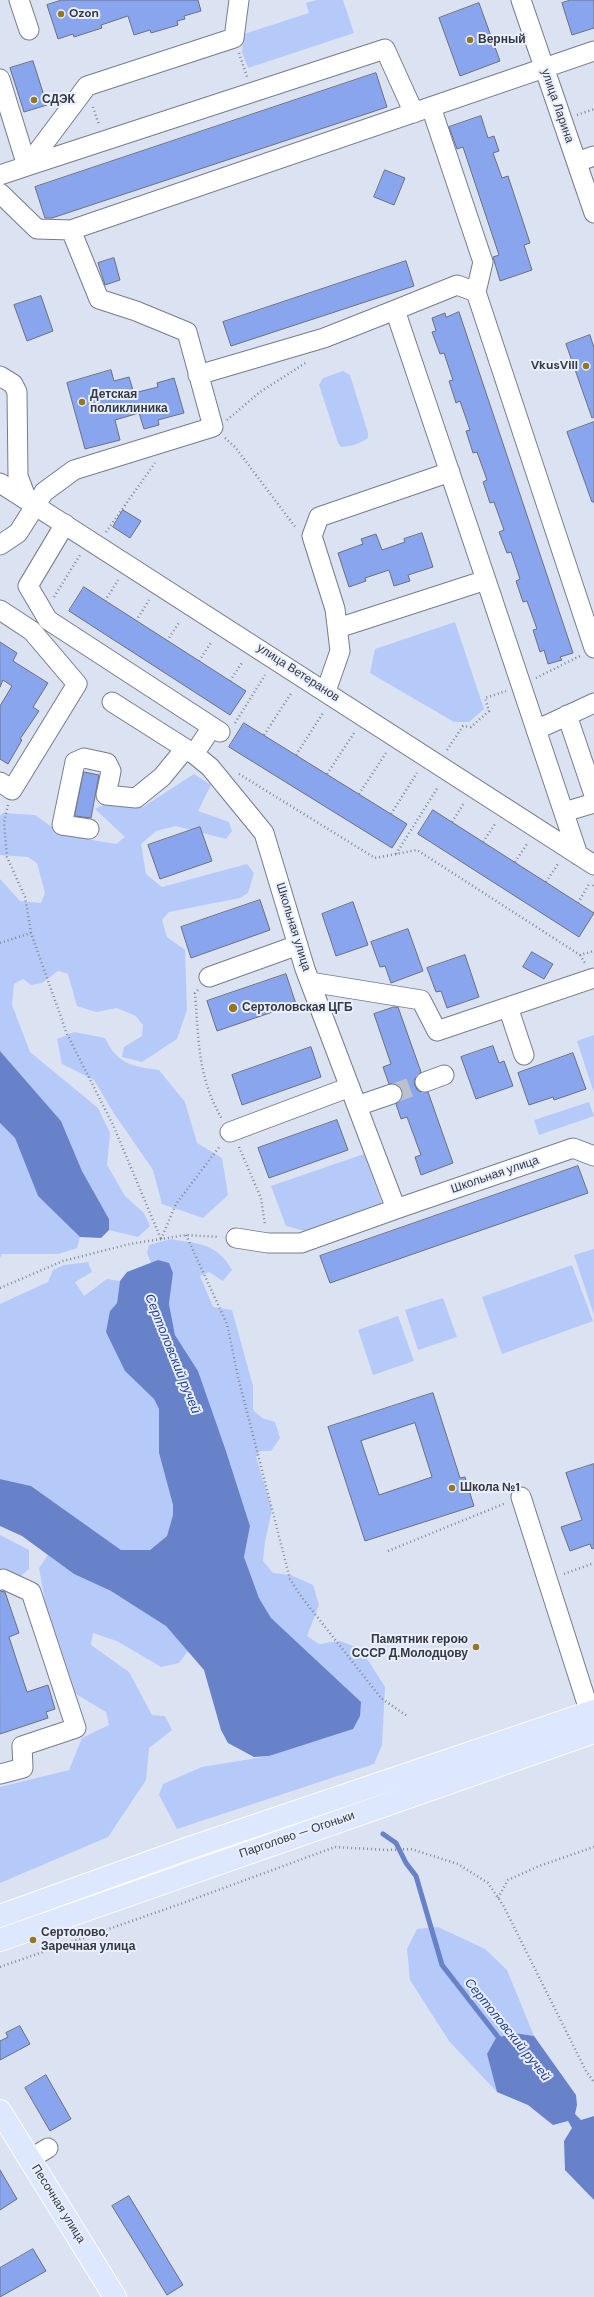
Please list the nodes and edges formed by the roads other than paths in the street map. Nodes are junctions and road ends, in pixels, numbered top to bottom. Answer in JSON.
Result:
{"nodes":[{"id":1,"x":19,"y":0,"type":"edge"},
{"id":2,"x":239,"y":0,"type":"edge"},
{"id":3,"x":521,"y":0,"type":"edge"},
{"id":4,"x":28,"y":30,"type":"dead end"},
{"id":5,"x":594,"y":51,"type":"edge"},
{"id":6,"x":544,"y":68,"type":"junction"},
{"id":7,"x":0,"y":79,"type":"edge"},
{"id":8,"x":422,"y":110,"type":"junction"},
{"id":9,"x":585,"y":159,"type":"edge"},
{"id":10,"x":28,"y":166,"type":"junction"},
{"id":11,"x":0,"y":175,"type":"edge"},
{"id":12,"x":0,"y":194,"type":"edge"},
{"id":13,"x":594,"y":213,"type":"edge"},
{"id":14,"x":71,"y":230,"type":"junction"},
{"id":15,"x":476,"y":292,"type":"junction"},
{"id":16,"x":395,"y":310,"type":"junction"},
{"id":17,"x":198,"y":375,"type":"junction"},
{"id":18,"x":0,"y":376,"type":"edge"},
{"id":19,"x":450,"y":472,"type":"junction"},
{"id":20,"x":0,"y":483,"type":"edge"},
{"id":21,"x":31,"y":502,"type":"junction"},
{"id":22,"x":65,"y":524,"type":"junction"},
{"id":23,"x":0,"y":545,"type":"edge"},
{"id":24,"x":486,"y":580,"type":"junction"},
{"id":25,"x":0,"y":610,"type":"edge"},
{"id":26,"x":338,"y":628,"type":"junction"},
{"id":27,"x":587,"y":652,"type":"edge"},
{"id":28,"x":326,"y":691,"type":"junction"},
{"id":29,"x":112,"y":702,"type":"dead end"},
{"id":30,"x":594,"y":703,"type":"edge"},
{"id":31,"x":567,"y":715,"type":"junction"},
{"id":32,"x":536,"y":730,"type":"junction"},
{"id":33,"x":190,"y":752,"type":"junction"},
{"id":34,"x":6,"y":786,"type":"edge"},
{"id":35,"x":594,"y":795,"type":"edge"},
{"id":36,"x":594,"y":803,"type":"edge"},
{"id":37,"x":564,"y":812,"type":"junction"},
{"id":38,"x":89,"y":829,"type":"dead end"},
{"id":39,"x":578,"y":855,"type":"junction"},
{"id":40,"x":594,"y":865,"type":"edge"},
{"id":41,"x":298,"y":945,"type":"junction"},
{"id":42,"x":209,"y":977,"type":"road end"},
{"id":43,"x":594,"y":978,"type":"edge"},
{"id":44,"x":310,"y":982,"type":"junction"},
{"id":45,"x":508,"y":1007,"type":"junction"},
{"id":46,"x":524,"y":1055,"type":"dead end"},
{"id":47,"x":444,"y":1075,"type":"dead end"},
{"id":48,"x":425,"y":1082,"type":"tunnel mouth"},
{"id":49,"x":350,"y":1087,"type":"junction"},
{"id":50,"x":392,"y":1094,"type":"tunnel mouth"},
{"id":51,"x":358,"y":1106,"type":"junction"},
{"id":52,"x":230,"y":1132,"type":"road end"},
{"id":53,"x":594,"y":1156,"type":"edge"},
{"id":54,"x":396,"y":1209,"type":"junction"},
{"id":55,"x":236,"y":1238,"type":"road end"},
{"id":56,"x":521,"y":1496,"type":"road end"},
{"id":57,"x":0,"y":1580,"type":"edge"},
{"id":58,"x":593,"y":1719,"type":"edge"},
{"id":59,"x":0,"y":1774,"type":"edge"},
{"id":60,"x":0,"y":1916,"type":"edge"},
{"id":61,"x":0,"y":1940,"type":"edge"},
{"id":62,"x":0,"y":2111,"type":"edge"},
{"id":63,"x":115,"y":2297,"type":"edge"}],
"edges":[{"from":1,"to":4,"type":"street"},
{"from":2,"to":10,"type":"street"},
{"from":3,"to":6,"type":"street","name":"улица Ларина"},
{"from":5,"to":6,"type":"street"},
{"from":6,"to":8,"type":"street"},
{"from":6,"to":9,"type":"street","name":"улица Ларина"},
{"from":7,"to":10,"type":"street"},
{"from":8,"to":10,"type":"street"},
{"from":8,"to":14,"type":"street"},
{"from":8,"to":15,"type":"street"},
{"from":9,"to":13,"type":"street","name":"улица Ларина"},
{"from":10,"to":11,"type":"street"},
{"from":12,"to":14,"type":"street"},
{"from":14,"to":17,"type":"street"},
{"from":15,"to":16,"type":"street"},
{"from":15,"to":27,"type":"street"},
{"from":16,"to":17,"type":"street"},
{"from":16,"to":19,"type":"street"},
{"from":17,"to":21,"type":"street"},
{"from":18,"to":21,"type":"street"},
{"from":19,"to":24,"type":"street"},
{"from":19,"to":26,"type":"street"},
{"from":20,"to":21,"type":"street","name":"улица Ветеранов"},
{"from":21,"to":22,"type":"street","name":"улица Ветеранов"},
{"from":21,"to":23,"type":"street"},
{"from":22,"to":28,"type":"street","name":"улица Ветеранов"},
{"from":22,"to":33,"type":"street"},
{"from":24,"to":26,"type":"street"},
{"from":24,"to":32,"type":"street"},
{"from":25,"to":34,"type":"street"},
{"from":26,"to":28,"type":"street"},
{"from":28,"to":39,"type":"street","name":"улица Ветеранов"},
{"from":29,"to":33,"type":"street","name":"Школьная улица"},
{"from":30,"to":31,"type":"street"},
{"from":31,"to":32,"type":"street"},
{"from":31,"to":35,"type":"street"},
{"from":32,"to":37,"type":"street"},
{"from":33,"to":38,"type":"street"},
{"from":33,"to":41,"type":"street","name":"Школьная улица"},
{"from":36,"to":37,"type":"street"},
{"from":37,"to":39,"type":"street"},
{"from":39,"to":40,"type":"street","name":"улица Ветеранов"},
{"from":41,"to":42,"type":"street"},
{"from":41,"to":44,"type":"street","name":"Школьная улица"},
{"from":43,"to":45,"type":"street"},
{"from":44,"to":45,"type":"street"},
{"from":44,"to":49,"type":"street","name":"Школьная улица"},
{"from":45,"to":46,"type":"street"},
{"from":47,"to":48,"type":"street"},
{"from":49,"to":51,"type":"street","name":"Школьная улица"},
{"from":49,"to":52,"type":"street"},
{"from":50,"to":51,"type":"street"},
{"from":51,"to":54,"type":"street","name":"Школьная улица"},
{"from":53,"to":54,"type":"street","name":"Школьная улица"},
{"from":54,"to":55,"type":"street","name":"Школьная улица"},
{"from":56,"to":58,"type":"street"},
{"from":57,"to":59,"type":"street"},
{"from":58,"to":60,"type":"main road","name":"Парголово — Огоньки"},
{"from":58,"to":61,"type":"main road","name":"Парголово — Огоньки"},
{"from":62,"to":63,"type":"main road","name":"Песочная улица"}]}
